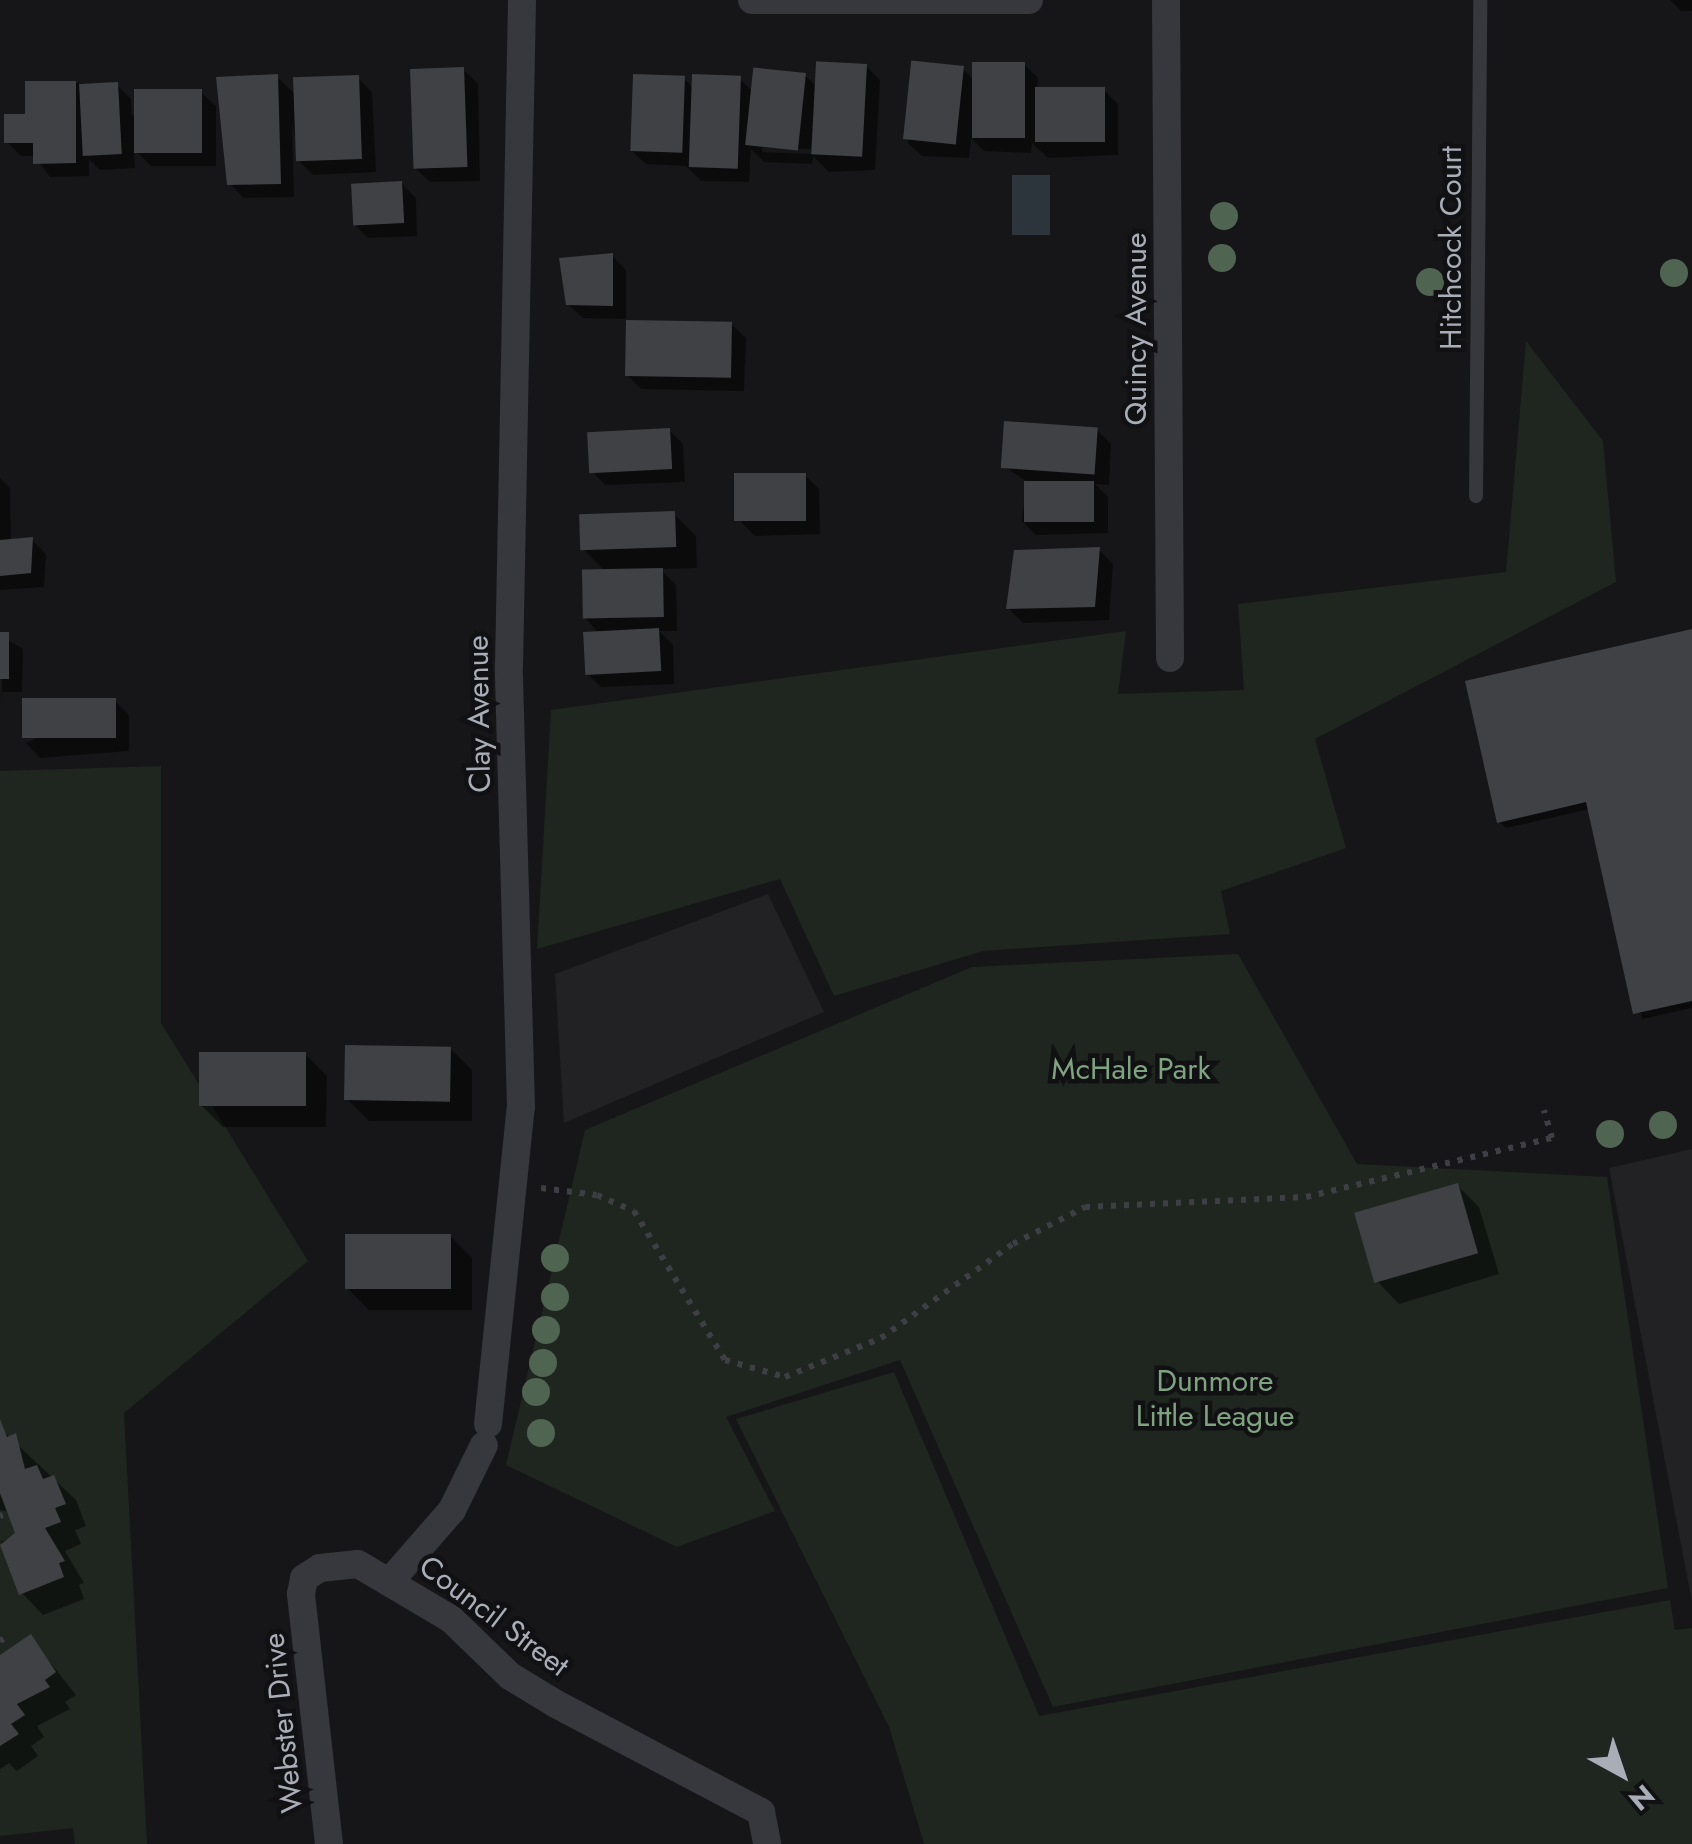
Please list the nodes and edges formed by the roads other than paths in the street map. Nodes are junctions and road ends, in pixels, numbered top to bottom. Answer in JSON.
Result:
{"nodes":[{"id":1,"x":522,"y":0,"type":"edge"},
{"id":2,"x":752,"y":0,"type":"edge"},
{"id":3,"x":850,"y":0,"type":"edge"},
{"id":4,"x":1029,"y":0,"type":"edge"},
{"id":5,"x":1166,"y":0,"type":"edge"},
{"id":6,"x":1480,"y":0,"type":"edge"},
{"id":7,"x":945,"y":1,"type":"edge"},
{"id":8,"x":1476,"y":496,"type":"dead end"},
{"id":9,"x":1170,"y":658,"type":"dead end"},
{"id":10,"x":392,"y":1579,"type":"junction"},
{"id":11,"x":301,"y":1594,"type":"joint"},
{"id":12,"x":329,"y":1844,"type":"edge"},
{"id":13,"x":767,"y":1844,"type":"edge"}],
"edges":[{"from":1,"to":10,"type":"street","name":"Clay Avenue"},
{"from":2,"to":3,"type":"street"},
{"from":3,"to":7,"type":"street"},
{"from":4,"to":7,"type":"street"},
{"from":5,"to":9,"type":"street","name":"Quincy Avenue"},
{"from":6,"to":8,"type":"lane","name":"Hitchcock Court"},
{"from":10,"to":11,"type":"street","name":"Council Street"},
{"from":10,"to":13,"type":"street","name":"Council Street"},
{"from":11,"to":12,"type":"street","name":"Webster Drive"}]}
